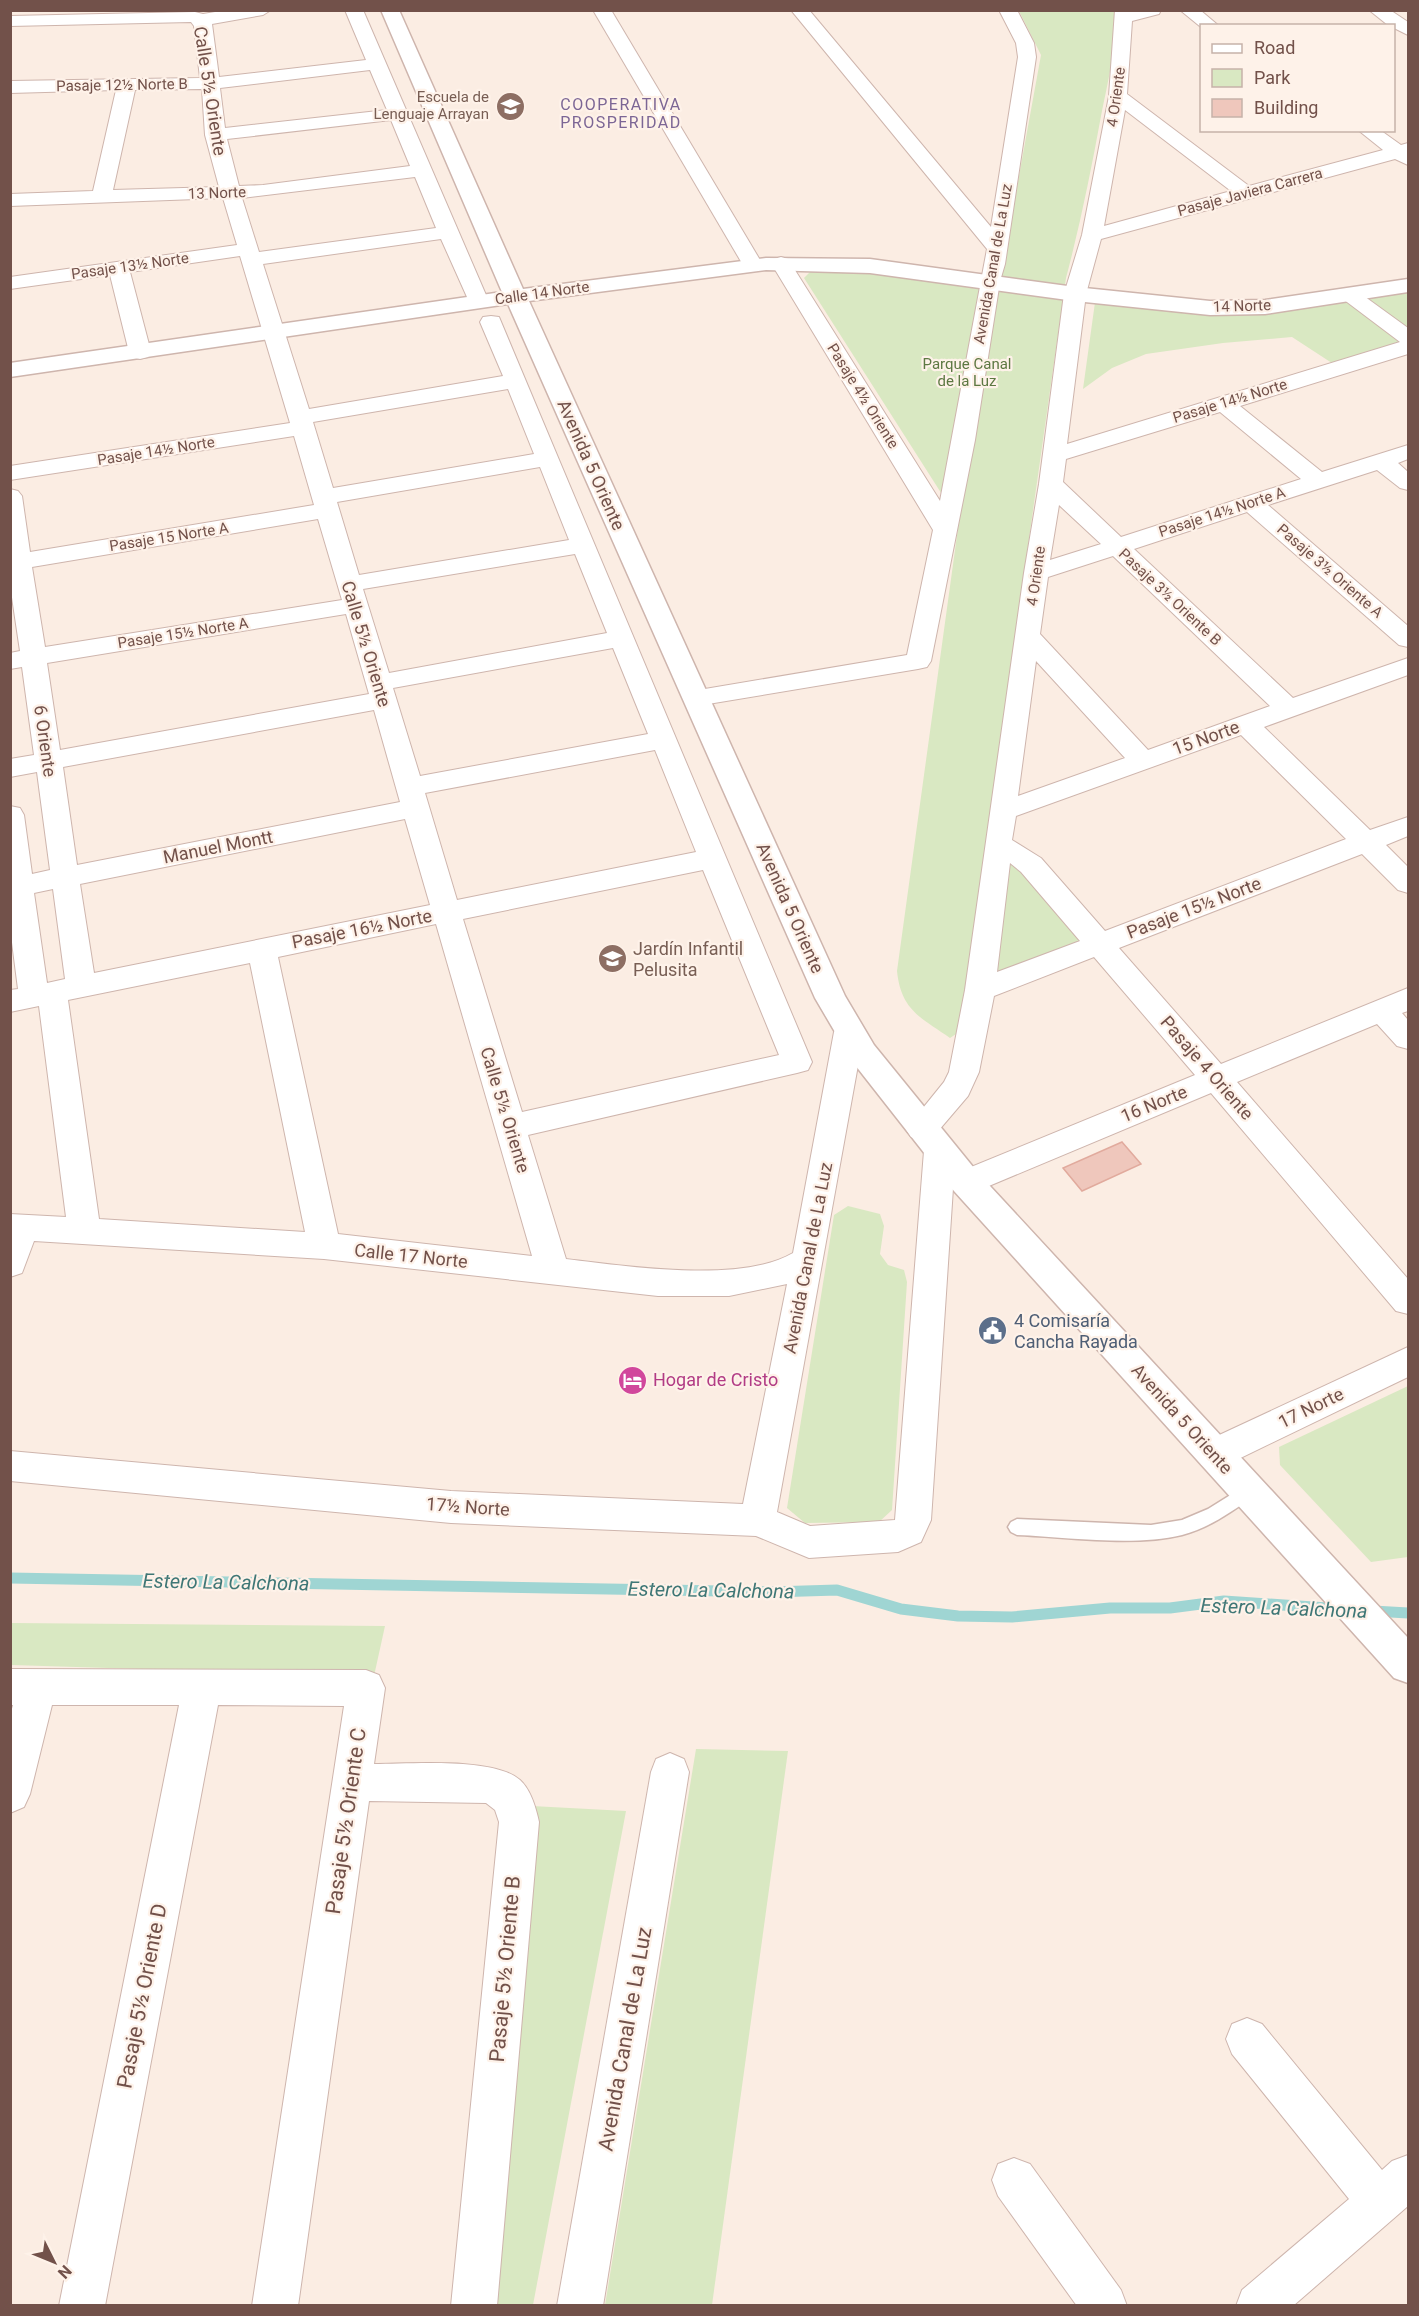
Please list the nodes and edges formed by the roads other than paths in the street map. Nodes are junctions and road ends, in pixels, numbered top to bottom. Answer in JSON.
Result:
{"nodes":[{"id":1,"x":263,"y":10,"type":"edge"},
{"id":2,"x":354,"y":10,"type":"edge"},
{"id":3,"x":390,"y":10,"type":"edge"},
{"id":4,"x":602,"y":10,"type":"edge"},
{"id":5,"x":799,"y":10,"type":"edge"},
{"id":6,"x":1008,"y":10,"type":"edge"},
{"id":7,"x":1153,"y":10,"type":"edge"},
{"id":8,"x":1188,"y":10,"type":"edge"},
{"id":9,"x":1377,"y":10,"type":"edge"},
{"id":10,"x":1125,"y":14,"type":"edge"},
{"id":11,"x":197,"y":16,"type":"edge"},
{"id":12,"x":10,"y":21,"type":"edge"},
{"id":13,"x":1207,"y":24,"type":"edge"},
{"id":14,"x":1408,"y":30,"type":"edge"},
{"id":15,"x":376,"y":64,"type":"junction"},
{"id":16,"x":211,"y":83,"type":"junction"},
{"id":17,"x":127,"y":84,"type":"junction"},
{"id":18,"x":10,"y":87,"type":"edge"},
{"id":19,"x":1118,"y":96,"type":"junction"},
{"id":20,"x":398,"y":114,"type":"junction"},
{"id":21,"x":1369,"y":132,"type":"edge"},
{"id":22,"x":215,"y":135,"type":"junction"},
{"id":23,"x":1405,"y":153,"type":"edge"},
{"id":24,"x":422,"y":170,"type":"junction"},
{"id":25,"x":231,"y":192,"type":"junction"},
{"id":26,"x":1246,"y":193,"type":"junction"},
{"id":27,"x":101,"y":198,"type":"junction"},
{"id":28,"x":10,"y":200,"type":"edge"},
{"id":29,"x":448,"y":232,"type":"junction"},
{"id":30,"x":1092,"y":235,"type":"junction"},
{"id":31,"x":997,"y":248,"type":"junction"},
{"id":32,"x":251,"y":254,"type":"junction"},
{"id":33,"x":781,"y":263,"type":"junction"},
{"id":34,"x":753,"y":265,"type":"junction"},
{"id":35,"x":119,"y":268,"type":"junction"},
{"id":36,"x":990,"y":281,"type":"junction"},
{"id":37,"x":10,"y":283,"type":"edge"},
{"id":38,"x":1408,"y":285,"type":"edge"},
{"id":39,"x":1075,"y":294,"type":"junction"},
{"id":40,"x":1350,"y":295,"type":"junction"},
{"id":41,"x":516,"y":297,"type":"junction"},
{"id":42,"x":485,"y":312,"type":"junction"},
{"id":43,"x":274,"y":332,"type":"junction"},
{"id":44,"x":1408,"y":338,"type":"edge"},
{"id":45,"x":1408,"y":347,"type":"edge"},
{"id":46,"x":140,"y":352,"type":"junction"},
{"id":47,"x":11,"y":367,"type":"edge"},
{"id":48,"x":515,"y":381,"type":"junction"},
{"id":49,"x":1223,"y":403,"type":"junction"},
{"id":50,"x":301,"y":423,"type":"junction"},
{"id":51,"x":1408,"y":452,"type":"edge"},
{"id":52,"x":1053,"y":456,"type":"junction"},
{"id":53,"x":548,"y":459,"type":"junction"},
{"id":54,"x":1381,"y":461,"type":"junction"},
{"id":55,"x":10,"y":473,"type":"edge"},
{"id":56,"x":1318,"y":481,"type":"junction"},
{"id":57,"x":1408,"y":483,"type":"edge"},
{"id":58,"x":1051,"y":484,"type":"junction"},
{"id":59,"x":10,"y":496,"type":"edge"},
{"id":60,"x":1251,"y":503,"type":"junction"},
{"id":61,"x":325,"y":504,"type":"junction"},
{"id":62,"x":945,"y":529,"type":"junction"},
{"id":63,"x":584,"y":545,"type":"junction"},
{"id":64,"x":1116,"y":546,"type":"junction"},
{"id":65,"x":15,"y":562,"type":"edge"},
{"id":66,"x":1036,"y":573,"type":"junction"},
{"id":67,"x":352,"y":595,"type":"junction"},
{"id":68,"x":1028,"y":636,"type":"junction"},
{"id":69,"x":622,"y":638,"type":"junction"},
{"id":70,"x":1408,"y":639,"type":"edge"},
{"id":71,"x":22,"y":659,"type":"edge"},
{"id":72,"x":1408,"y":666,"type":"edge"},
{"id":73,"x":380,"y":691,"type":"junction"},
{"id":74,"x":696,"y":698,"type":"junction"},
{"id":75,"x":1289,"y":709,"type":"junction"},
{"id":76,"x":1245,"y":724,"type":"junction"},
{"id":77,"x":664,"y":740,"type":"junction"},
{"id":78,"x":1143,"y":761,"type":"junction"},
{"id":79,"x":48,"y":762,"type":"junction"},
{"id":80,"x":10,"y":768,"type":"edge"},
{"id":81,"x":412,"y":797,"type":"junction"},
{"id":82,"x":1003,"y":811,"type":"junction"},
{"id":83,"x":10,"y":815,"type":"edge"},
{"id":84,"x":1408,"y":826,"type":"edge"},
{"id":85,"x":1366,"y":843,"type":"junction"},
{"id":86,"x":998,"y":844,"type":"junction"},
{"id":87,"x":713,"y":858,"type":"junction"},
{"id":88,"x":16,"y":876,"type":"edge"},
{"id":89,"x":65,"y":877,"type":"junction"},
{"id":90,"x":1408,"y":883,"type":"edge"},
{"id":91,"x":446,"y":912,"type":"junction"},
{"id":92,"x":1100,"y":944,"type":"junction"},
{"id":93,"x":262,"y":950,"type":"junction"},
{"id":94,"x":980,"y":990,"type":"junction"},
{"id":95,"x":45,"y":994,"type":"edge"},
{"id":96,"x":1395,"y":1004,"type":"edge"},
{"id":97,"x":849,"y":1032,"type":"junction"},
{"id":98,"x":1408,"y":1038,"type":"edge"},
{"id":99,"x":1216,"y":1078,"type":"junction"},
{"id":100,"x":510,"y":1127,"type":"junction"},
{"id":101,"x":931,"y":1140,"type":"junction"},
{"id":102,"x":966,"y":1182,"type":"junction"},
{"id":103,"x":16,"y":1227,"type":"edge"},
{"id":104,"x":84,"y":1229,"type":"junction"},
{"id":105,"x":324,"y":1246,"type":"junction"},
{"id":106,"x":808,"y":1260,"type":"junction"},
{"id":107,"x":10,"y":1264,"type":"edge"},
{"id":108,"x":553,"y":1271,"type":"junction"},
{"id":109,"x":1408,"y":1301,"type":"edge"},
{"id":110,"x":1408,"y":1361,"type":"edge"},
{"id":111,"x":1214,"y":1454,"type":"junction"},
{"id":112,"x":10,"y":1466,"type":"edge"},
{"id":113,"x":1248,"y":1491,"type":"junction"},
{"id":114,"x":758,"y":1520,"type":"junction"},
{"id":115,"x":1017,"y":1527,"type":"dead end"},
{"id":116,"x":1401,"y":1650,"type":"edge"},
{"id":117,"x":24,"y":1687,"type":"edge"},
{"id":118,"x":202,"y":1687,"type":"junction"},
{"id":119,"x":670,"y":1773,"type":"dead end"},
{"id":120,"x":352,"y":1782,"type":"junction"},
{"id":121,"x":10,"y":1794,"type":"edge"},
{"id":122,"x":1247,"y":2039,"type":"dead end"},
{"id":123,"x":1014,"y":2180,"type":"dead end"},
{"id":124,"x":1394,"y":2190,"type":"edge"},
{"id":125,"x":82,"y":2306,"type":"edge"},
{"id":126,"x":275,"y":2306,"type":"edge"},
{"id":127,"x":474,"y":2306,"type":"edge"},
{"id":128,"x":580,"y":2306,"type":"edge"},
{"id":129,"x":1105,"y":2306,"type":"edge"},
{"id":130,"x":1258,"y":2306,"type":"edge"}],
"edges":[{"from":1,"to":11,"type":"street"},
{"from":2,"to":15,"type":"street"},
{"from":3,"to":41,"type":"street","name":"Avenida 5 Oriente"},
{"from":4,"to":34,"type":"street"},
{"from":5,"to":31,"type":"street"},
{"from":6,"to":31,"type":"street","name":"Avenida Canal de La Luz"},
{"from":7,"to":10,"type":"street"},
{"from":8,"to":13,"type":"street"},
{"from":9,"to":14,"type":"street"},
{"from":10,"to":19,"type":"street","name":"4 Oriente"},
{"from":11,"to":12,"type":"street"},
{"from":11,"to":16,"type":"street","name":"Calle 5½ Oriente"},
{"from":15,"to":16,"type":"street","name":"Pasaje 12½ Norte B"},
{"from":15,"to":20,"type":"street"},
{"from":16,"to":17,"type":"street","name":"Pasaje 12½ Norte B"},
{"from":16,"to":22,"type":"street","name":"Calle 5½ Oriente"},
{"from":17,"to":18,"type":"street","name":"Pasaje 12½ Norte B"},
{"from":17,"to":27,"type":"street"},
{"from":19,"to":26,"type":"street"},
{"from":19,"to":30,"type":"street","name":"4 Oriente"},
{"from":20,"to":22,"type":"street"},
{"from":20,"to":24,"type":"street"},
{"from":21,"to":23,"type":"street"},
{"from":22,"to":25,"type":"street","name":"Calle 5½ Oriente"},
{"from":23,"to":26,"type":"street","name":"Pasaje Javiera Carrera"},
{"from":24,"to":25,"type":"street","name":"13 Norte"},
{"from":24,"to":29,"type":"street"},
{"from":25,"to":27,"type":"street","name":"13 Norte"},
{"from":25,"to":32,"type":"street","name":"Calle 5½ Oriente"},
{"from":26,"to":30,"type":"street","name":"Pasaje Javiera Carrera"},
{"from":27,"to":28,"type":"street","name":"13 Norte"},
{"from":29,"to":32,"type":"street","name":"Pasaje 13½ Norte"},
{"from":29,"to":42,"type":"street"},
{"from":30,"to":39,"type":"street","name":"4 Oriente"},
{"from":31,"to":36,"type":"street","name":"Avenida Canal de La Luz"},
{"from":32,"to":35,"type":"street","name":"Pasaje 13½ Norte"},
{"from":32,"to":43,"type":"street","name":"Calle 5½ Oriente"},
{"from":33,"to":34,"type":"street","name":"Calle 14 Norte"},
{"from":33,"to":36,"type":"street","name":"Calle 14 Norte"},
{"from":33,"to":62,"type":"street","name":"Pasaje 4½ Oriente"},
{"from":34,"to":41,"type":"street","name":"Calle 14 Norte"},
{"from":35,"to":37,"type":"street","name":"Pasaje 13½ Norte"},
{"from":35,"to":46,"type":"street"},
{"from":36,"to":39,"type":"street","name":"Calle 14 Norte"},
{"from":36,"to":62,"type":"street","name":"Avenida Canal de La Luz"},
{"from":38,"to":40,"type":"street","name":"14 Norte"},
{"from":39,"to":40,"type":"street","name":"14 Norte"},
{"from":39,"to":52,"type":"street","name":"4 Oriente"},
{"from":40,"to":44,"type":"street"},
{"from":41,"to":42,"type":"street","name":"Calle 14 Norte"},
{"from":41,"to":74,"type":"street","name":"Avenida 5 Oriente"},
{"from":42,"to":43,"type":"street","name":"Calle 14 Norte"},
{"from":42,"to":48,"type":"street"},
{"from":43,"to":46,"type":"street","name":"Calle 14 Norte"},
{"from":43,"to":50,"type":"street","name":"Calle 5½ Oriente"},
{"from":45,"to":49,"type":"street","name":"Pasaje 14½ Norte"},
{"from":46,"to":47,"type":"street","name":"Calle 14 Norte"},
{"from":48,"to":50,"type":"street","name":"Pasaje 14½ Norte"},
{"from":48,"to":53,"type":"street"},
{"from":49,"to":52,"type":"street","name":"Pasaje 14½ Norte"},
{"from":49,"to":56,"type":"street"},
{"from":50,"to":55,"type":"street","name":"Pasaje 14½ Norte"},
{"from":50,"to":61,"type":"street","name":"Calle 5½ Oriente"},
{"from":51,"to":54,"type":"street","name":"Pasaje 14½ Norte A"},
{"from":52,"to":58,"type":"street","name":"4 Oriente"},
{"from":53,"to":61,"type":"street","name":"Pasaje 15 Norte A"},
{"from":53,"to":63,"type":"street"},
{"from":54,"to":56,"type":"street","name":"Pasaje 14½ Norte A"},
{"from":54,"to":57,"type":"street"},
{"from":56,"to":60,"type":"street","name":"Pasaje 14½ Norte A"},
{"from":58,"to":64,"type":"street","name":"Pasaje 3½ Oriente B"},
{"from":58,"to":66,"type":"street","name":"4 Oriente"},
{"from":59,"to":65,"type":"street","name":"6 Oriente"},
{"from":60,"to":64,"type":"street","name":"Pasaje 14½ Norte A"},
{"from":60,"to":70,"type":"street","name":"Pasaje 3½ Oriente A"},
{"from":61,"to":65,"type":"street","name":"Pasaje 15 Norte A"},
{"from":61,"to":67,"type":"street","name":"Calle 5½ Oriente"},
{"from":62,"to":74,"type":"street","name":"Avenida Canal de La Luz"},
{"from":63,"to":67,"type":"street","name":"Pasaje 15½ Norte A"},
{"from":63,"to":69,"type":"street"},
{"from":64,"to":66,"type":"street","name":"Pasaje 14½ Norte A"},
{"from":64,"to":75,"type":"street","name":"Pasaje 3½ Oriente B"},
{"from":65,"to":71,"type":"street","name":"6 Oriente"},
{"from":66,"to":68,"type":"street","name":"4 Oriente"},
{"from":67,"to":71,"type":"street","name":"Pasaje 15½ Norte A"},
{"from":67,"to":73,"type":"street","name":"Calle 5½ Oriente"},
{"from":68,"to":78,"type":"street"},
{"from":68,"to":82,"type":"street","name":"4 Oriente"},
{"from":69,"to":73,"type":"street"},
{"from":69,"to":77,"type":"street"},
{"from":71,"to":79,"type":"street","name":"6 Oriente"},
{"from":72,"to":75,"type":"street","name":"15 Norte"},
{"from":73,"to":79,"type":"street"},
{"from":73,"to":81,"type":"street","name":"Calle 5½ Oriente"},
{"from":74,"to":97,"type":"street","name":"Avenida 5 Oriente"},
{"from":75,"to":76,"type":"street","name":"15 Norte"},
{"from":76,"to":78,"type":"street","name":"15 Norte"},
{"from":76,"to":85,"type":"street"},
{"from":77,"to":81,"type":"street","name":"Manuel Montt"},
{"from":77,"to":87,"type":"street"},
{"from":78,"to":82,"type":"street","name":"15 Norte"},
{"from":79,"to":80,"type":"street"},
{"from":79,"to":89,"type":"street","name":"6 Oriente"},
{"from":81,"to":89,"type":"street","name":"Manuel Montt"},
{"from":81,"to":91,"type":"street","name":"Calle 5½ Oriente"},
{"from":82,"to":86,"type":"street","name":"4 Oriente"},
{"from":83,"to":88,"type":"street","name":"6 Oriente"},
{"from":84,"to":85,"type":"street","name":"Pasaje 15½ Norte"},
{"from":85,"to":90,"type":"street"},
{"from":85,"to":92,"type":"street","name":"Pasaje 15½ Norte"},
{"from":86,"to":92,"type":"street","name":"Pasaje 4 Oriente"},
{"from":86,"to":94,"type":"street","name":"4 Oriente"},
{"from":87,"to":91,"type":"street","name":"Pasaje 16½ Norte"},
{"from":87,"to":100,"type":"street"},
{"from":88,"to":89,"type":"street","name":"Manuel Montt"},
{"from":88,"to":95,"type":"street","name":"6 Oriente"},
{"from":89,"to":95,"type":"street","name":"6 Oriente"},
{"from":91,"to":93,"type":"street","name":"Pasaje 16½ Norte"},
{"from":91,"to":100,"type":"street","name":"Calle 5½ Oriente"},
{"from":92,"to":94,"type":"street","name":"Pasaje 15½ Norte"},
{"from":92,"to":99,"type":"street","name":"Pasaje 4 Oriente"},
{"from":93,"to":95,"type":"street","name":"Pasaje 16½ Norte"},
{"from":93,"to":105,"type":"street"},
{"from":94,"to":101,"type":"street","name":"4 Oriente"},
{"from":95,"to":104,"type":"street","name":"6 Oriente"},
{"from":96,"to":98,"type":"street"},
{"from":96,"to":99,"type":"street","name":"16 Norte"},
{"from":97,"to":101,"type":"street","name":"Avenida 5 Oriente"},
{"from":97,"to":106,"type":"street","name":"Avenida Canal de La Luz"},
{"from":99,"to":102,"type":"street","name":"16 Norte"},
{"from":99,"to":109,"type":"street","name":"Pasaje 4 Oriente"},
{"from":100,"to":108,"type":"street","name":"Calle 5½ Oriente"},
{"from":101,"to":102,"type":"street","name":"Avenida 5 Oriente"},
{"from":101,"to":114,"type":"street","name":"17½ Norte"},
{"from":102,"to":111,"type":"street","name":"Avenida 5 Oriente"},
{"from":103,"to":104,"type":"street","name":"Calle 17 Norte"},
{"from":103,"to":107,"type":"street"},
{"from":104,"to":105,"type":"street","name":"Calle 17 Norte"},
{"from":105,"to":108,"type":"street","name":"Calle 17 Norte"},
{"from":106,"to":108,"type":"street","name":"Calle 17 Norte"},
{"from":106,"to":114,"type":"street","name":"Avenida Canal de La Luz"},
{"from":110,"to":111,"type":"street","name":"17 Norte"},
{"from":111,"to":113,"type":"street","name":"Avenida 5 Oriente"},
{"from":112,"to":114,"type":"street","name":"17½ Norte"},
{"from":113,"to":115,"type":"lane"},
{"from":113,"to":116,"type":"street","name":"Avenida 5 Oriente"},
{"from":117,"to":118,"type":"street","name":"Pasaje 5½ Oriente C"},
{"from":117,"to":121,"type":"street"},
{"from":118,"to":120,"type":"street","name":"Pasaje 5½ Oriente C"},
{"from":118,"to":125,"type":"street","name":"Pasaje 5½ Oriente D"},
{"from":119,"to":128,"type":"street","name":"Avenida Canal de La Luz"},
{"from":120,"to":126,"type":"street","name":"Pasaje 5½ Oriente C"},
{"from":120,"to":127,"type":"street","name":"Pasaje 5½ Oriente B"},
{"from":122,"to":124,"type":"street"},
{"from":123,"to":129,"type":"street"},
{"from":124,"to":130,"type":"street"}]}
